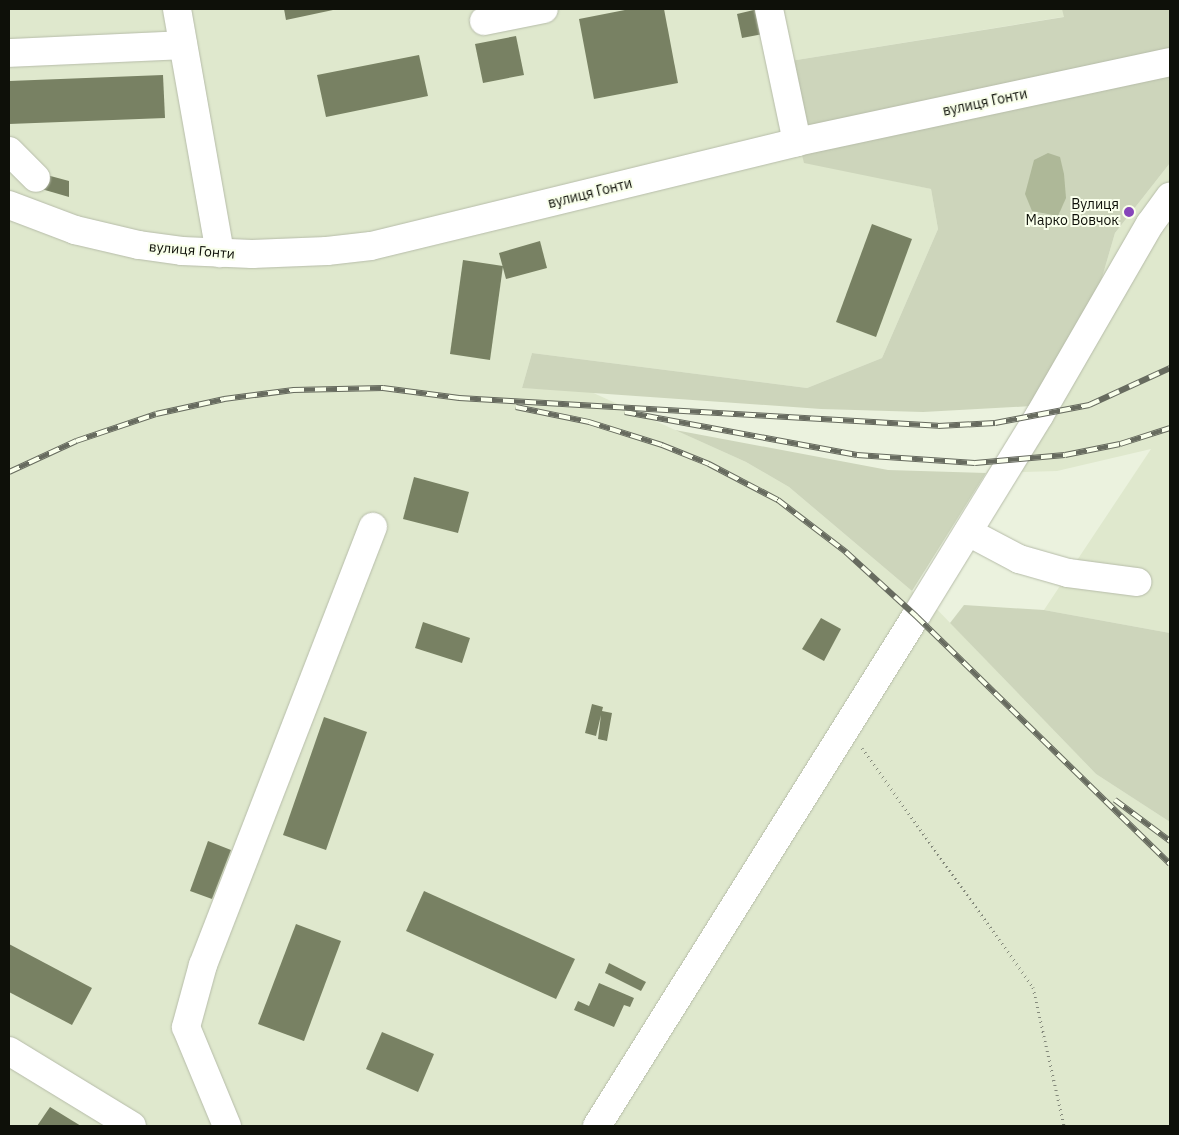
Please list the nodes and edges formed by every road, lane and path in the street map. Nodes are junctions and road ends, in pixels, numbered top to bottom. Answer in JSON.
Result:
{"nodes":[{"id":1,"x":177,"y":9,"type":"edge"},
{"id":2,"x":544,"y":9,"type":"edge"},
{"id":3,"x":768,"y":9,"type":"edge"},
{"id":4,"x":484,"y":21,"type":"dead end"},
{"id":5,"x":183,"y":45,"type":"junction"},
{"id":6,"x":9,"y":53,"type":"edge"},
{"id":7,"x":1170,"y":62,"type":"edge"},
{"id":8,"x":797,"y":142,"type":"junction"},
{"id":9,"x":9,"y":151,"type":"edge"},
{"id":10,"x":36,"y":178,"type":"dead end"},
{"id":11,"x":1170,"y":196,"type":"edge"},
{"id":12,"x":9,"y":205,"type":"edge"},
{"id":13,"x":220,"y":253,"type":"junction"},
{"id":14,"x":374,"y":527,"type":"dead end"},
{"id":15,"x":968,"y":532,"type":"junction"},
{"id":16,"x":1137,"y":582,"type":"dead end"},
{"id":17,"x":847,"y":727,"type":"junction"},
{"id":18,"x":9,"y":1051,"type":"edge"},
{"id":19,"x":132,"y":1126,"type":"edge"},
{"id":20,"x":227,"y":1126,"type":"edge"},
{"id":21,"x":597,"y":1126,"type":"edge"},
{"id":22,"x":1064,"y":1126,"type":"edge"}],
"edges":[{"from":1,"to":5,"type":"street"},
{"from":2,"to":4,"type":"street"},
{"from":3,"to":8,"type":"street"},
{"from":5,"to":6,"type":"street"},
{"from":5,"to":13,"type":"street"},
{"from":7,"to":8,"type":"street","name":"вулиця Гонти"},
{"from":8,"to":13,"type":"street","name":"вулиця Гонти"},
{"from":9,"to":10,"type":"street"},
{"from":11,"to":15,"type":"street"},
{"from":12,"to":13,"type":"street","name":"вулиця Гонти"},
{"from":14,"to":20,"type":"street"},
{"from":15,"to":16,"type":"street"},
{"from":15,"to":17,"type":"street"},
{"from":17,"to":21,"type":"street"},
{"from":17,"to":22,"type":"path"},
{"from":18,"to":19,"type":"street"}]}
